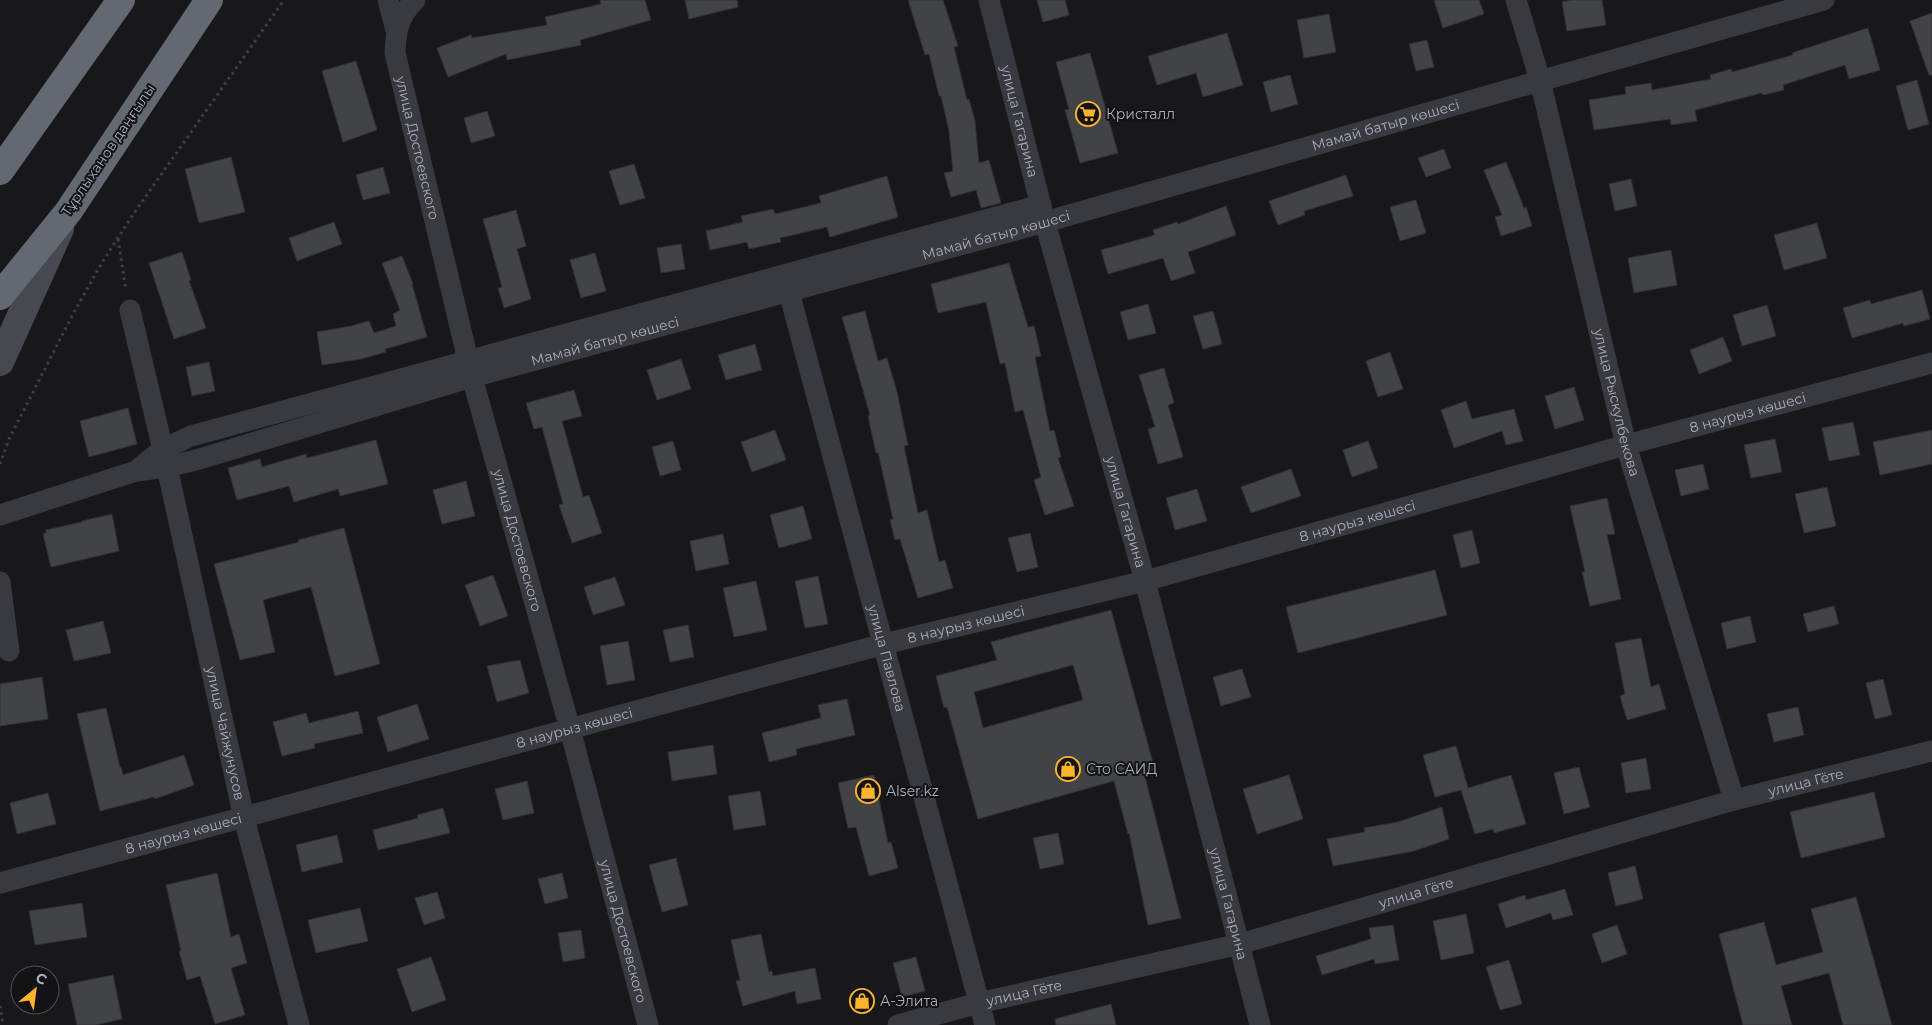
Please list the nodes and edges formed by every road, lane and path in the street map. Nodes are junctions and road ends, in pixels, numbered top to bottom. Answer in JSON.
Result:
{"nodes":[{"id":1,"x":121,"y":0,"type":"edge"},
{"id":2,"x":209,"y":0,"type":"edge"},
{"id":3,"x":284,"y":0,"type":"edge"},
{"id":4,"x":388,"y":0,"type":"edge"},
{"id":5,"x":414,"y":0,"type":"edge"},
{"id":6,"x":989,"y":0,"type":"edge"},
{"id":7,"x":1516,"y":0,"type":"edge"},
{"id":8,"x":1824,"y":0,"type":"edge"},
{"id":9,"x":396,"y":30,"type":"junction"},
{"id":10,"x":1540,"y":80,"type":"junction"},
{"id":11,"x":0,"y":171,"type":"edge"},
{"id":12,"x":68,"y":212,"type":"junction"},
{"id":13,"x":1043,"y":213,"type":"junction"},
{"id":14,"x":117,"y":239,"type":"junction"},
{"id":15,"x":789,"y":292,"type":"junction"},
{"id":16,"x":0,"y":296,"type":"edge"},
{"id":17,"x":130,"y":310,"type":"joint"},
{"id":18,"x":0,"y":362,"type":"edge"},
{"id":19,"x":1932,"y":362,"type":"edge"},
{"id":20,"x":470,"y":368,"type":"junction"},
{"id":21,"x":1626,"y":445,"type":"junction"},
{"id":22,"x":165,"y":458,"type":"junction"},
{"id":23,"x":0,"y":464,"type":"edge"},
{"id":24,"x":0,"y":515,"type":"edge"},
{"id":25,"x":1145,"y":581,"type":"junction"},
{"id":26,"x":0,"y":582,"type":"edge"},
{"id":27,"x":884,"y":644,"type":"junction"},
{"id":28,"x":9,"y":651,"type":"dead end"},
{"id":29,"x":570,"y":729,"type":"junction"},
{"id":30,"x":1932,"y":751,"type":"edge"},
{"id":31,"x":1734,"y":800,"type":"junction"},
{"id":32,"x":244,"y":818,"type":"junction"},
{"id":33,"x":0,"y":883,"type":"edge"},
{"id":34,"x":1240,"y":944,"type":"junction"},
{"id":35,"x":979,"y":1003,"type":"junction"},
{"id":36,"x":0,"y":1006,"type":"edge"},
{"id":37,"x":3,"y":1025,"type":"edge"},
{"id":38,"x":299,"y":1025,"type":"edge"},
{"id":39,"x":648,"y":1025,"type":"edge"},
{"id":40,"x":898,"y":1025,"type":"edge"},
{"id":41,"x":985,"y":1025,"type":"edge"},
{"id":42,"x":1260,"y":1025,"type":"edge"}],
"edges":[{"from":1,"to":11,"type":"highway"},
{"from":2,"to":12,"type":"highway","name":"Тұрлыханов даңғылы"},
{"from":3,"to":14,"type":"path"},
{"from":4,"to":9,"type":"street"},
{"from":5,"to":9,"type":"street"},
{"from":6,"to":13,"type":"street","name":"улица Гагарина"},
{"from":7,"to":10,"type":"street","name":"улица Рыскулбекова"},
{"from":8,"to":10,"type":"street","name":"Мамай батыр көшесі"},
{"from":9,"to":20,"type":"street","name":"улица Достоевского"},
{"from":10,"to":13,"type":"street","name":"Мамай батыр көшесі"},
{"from":10,"to":21,"type":"street","name":"улица Рыскулбекова"},
{"from":12,"to":16,"type":"highway","name":"Тұрлыханов даңғылы"},
{"from":12,"to":18,"type":"main road"},
{"from":13,"to":15,"type":"street","name":"Мамай батыр көшесі"},
{"from":13,"to":20,"type":"street","name":"Мамай батыр көшесі"},
{"from":13,"to":25,"type":"street","name":"улица Гагарина"},
{"from":14,"to":17,"type":"path"},
{"from":14,"to":23,"type":"path"},
{"from":15,"to":20,"type":"street","name":"Мамай батыр көшесі"},
{"from":15,"to":27,"type":"street","name":"улица Павлова"},
{"from":17,"to":22,"type":"street","name":"улица Чайжунусов"},
{"from":19,"to":21,"type":"street","name":"8 наурыз көшесі"},
{"from":20,"to":22,"type":"street","name":"Мамай батыр көшесі"},
{"from":20,"to":29,"type":"street","name":"улица Достоевского"},
{"from":21,"to":25,"type":"street","name":"8 наурыз көшесі"},
{"from":21,"to":31,"type":"street","name":"улица Рыскулбекова"},
{"from":22,"to":24,"type":"street","name":"Мамай батыр көшесі"},
{"from":22,"to":32,"type":"street","name":"улица Чайжунусов"},
{"from":25,"to":27,"type":"street","name":"8 наурыз көшесі"},
{"from":25,"to":34,"type":"street","name":"улица Гагарина"},
{"from":26,"to":28,"type":"street"},
{"from":27,"to":29,"type":"street","name":"8 наурыз көшесі"},
{"from":27,"to":35,"type":"street","name":"улица Павлова"},
{"from":29,"to":32,"type":"street","name":"8 наурыз көшесі"},
{"from":29,"to":39,"type":"street","name":"улица Достоевского"},
{"from":30,"to":31,"type":"street","name":"улица Гёте"},
{"from":31,"to":34,"type":"street","name":"улица Гёте"},
{"from":32,"to":33,"type":"street","name":"8 наурыз көшесі"},
{"from":32,"to":38,"type":"street","name":"улица Чайжунусов"},
{"from":34,"to":35,"type":"street","name":"улица Гёте"},
{"from":34,"to":42,"type":"street","name":"улица Гагарина"},
{"from":35,"to":40,"type":"street","name":"улица Гёте"},
{"from":35,"to":41,"type":"street","name":"улица Павлова"},
{"from":36,"to":37,"type":"path"}]}
